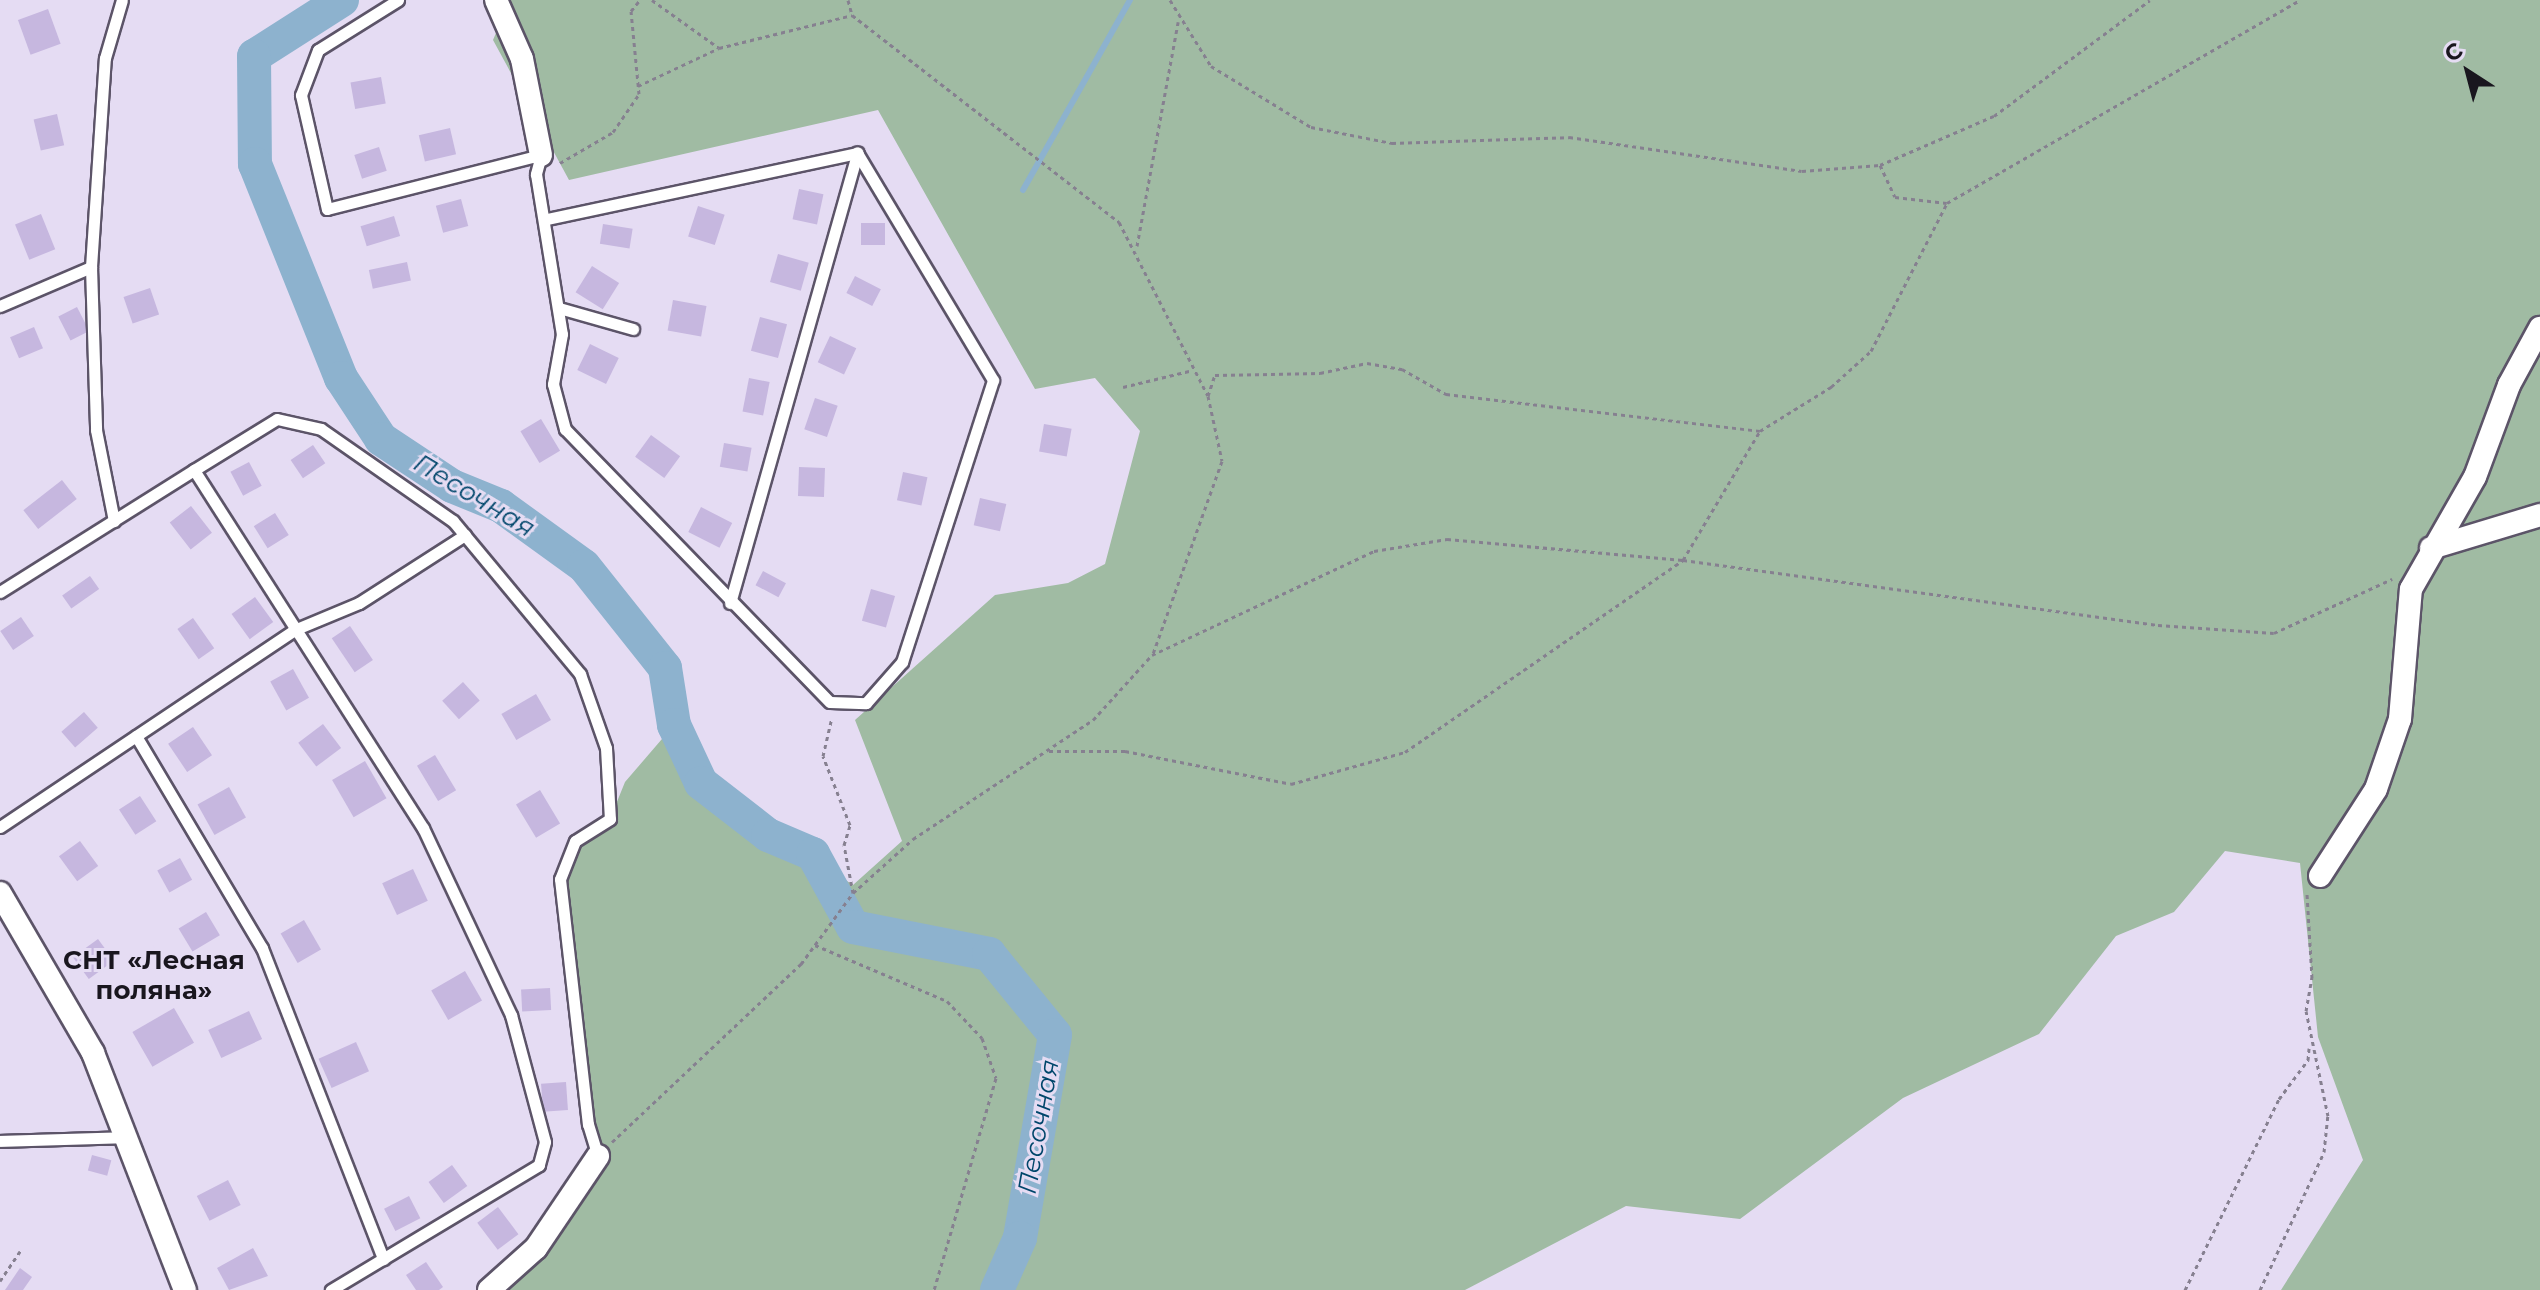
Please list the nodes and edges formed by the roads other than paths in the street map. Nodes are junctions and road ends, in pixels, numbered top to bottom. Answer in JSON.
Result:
{"nodes":[{"id":1,"x":122,"y":0,"type":"edge"},
{"id":2,"x":398,"y":0,"type":"edge"},
{"id":3,"x":496,"y":0,"type":"edge"},
{"id":4,"x":857,"y":153,"type":"junction"},
{"id":5,"x":541,"y":161,"type":"junction"},
{"id":6,"x":546,"y":219,"type":"junction"},
{"id":7,"x":91,"y":267,"type":"junction"},
{"id":8,"x":0,"y":306,"type":"edge"},
{"id":9,"x":559,"y":308,"type":"junction"},
{"id":10,"x":2540,"y":328,"type":"edge"},
{"id":11,"x":633,"y":329,"type":"dead end"},
{"id":12,"x":194,"y":470,"type":"junction"},
{"id":13,"x":2540,"y":515,"type":"edge"},
{"id":14,"x":114,"y":521,"type":"junction"},
{"id":15,"x":465,"y":535,"type":"junction"},
{"id":16,"x":2431,"y":548,"type":"junction"},
{"id":17,"x":0,"y":592,"type":"edge"},
{"id":18,"x":730,"y":603,"type":"junction"},
{"id":19,"x":294,"y":630,"type":"junction"},
{"id":20,"x":136,"y":736,"type":"junction"},
{"id":21,"x":0,"y":827,"type":"edge"},
{"id":22,"x":2320,"y":876,"type":"road end"},
{"id":23,"x":0,"y":893,"type":"edge"},
{"id":24,"x":125,"y":1137,"type":"junction"},
{"id":25,"x":0,"y":1141,"type":"edge"},
{"id":26,"x":598,"y":1156,"type":"joint"},
{"id":27,"x":383,"y":1259,"type":"junction"},
{"id":28,"x":185,"y":1290,"type":"edge"},
{"id":29,"x":331,"y":1290,"type":"edge"},
{"id":30,"x":489,"y":1290,"type":"edge"}],
"edges":[{"from":1,"to":7,"type":"lane"},
{"from":2,"to":5,"type":"lane"},
{"from":3,"to":5,"type":"street"},
{"from":4,"to":6,"type":"lane"},
{"from":4,"to":18,"type":"lane"},
{"from":4,"to":18,"type":"lane"},
{"from":5,"to":6,"type":"lane"},
{"from":6,"to":9,"type":"lane"},
{"from":7,"to":8,"type":"lane"},
{"from":7,"to":14,"type":"lane"},
{"from":9,"to":11,"type":"lane"},
{"from":9,"to":18,"type":"lane"},
{"from":10,"to":16,"type":"street"},
{"from":12,"to":14,"type":"lane"},
{"from":12,"to":15,"type":"lane"},
{"from":12,"to":19,"type":"lane"},
{"from":13,"to":16,"type":"street"},
{"from":14,"to":17,"type":"lane"},
{"from":15,"to":19,"type":"lane"},
{"from":15,"to":26,"type":"lane"},
{"from":16,"to":22,"type":"street"},
{"from":19,"to":20,"type":"lane"},
{"from":19,"to":27,"type":"lane"},
{"from":20,"to":21,"type":"lane"},
{"from":20,"to":27,"type":"lane"},
{"from":23,"to":24,"type":"street"},
{"from":24,"to":25,"type":"lane"},
{"from":24,"to":28,"type":"street"},
{"from":26,"to":30,"type":"street"},
{"from":27,"to":29,"type":"lane"}]}
